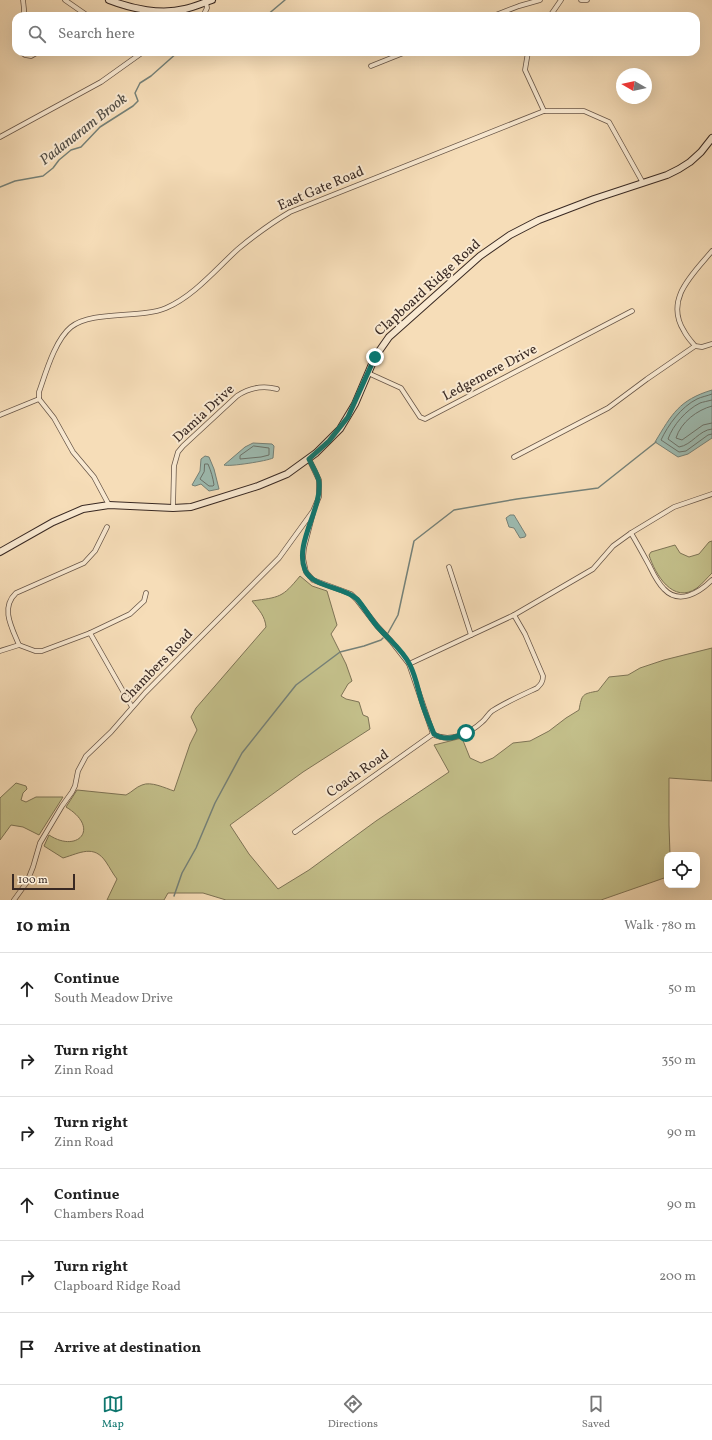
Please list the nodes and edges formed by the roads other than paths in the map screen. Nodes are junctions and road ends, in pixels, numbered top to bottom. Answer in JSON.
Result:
{"nodes":[{"id":1,"x":23,"y":0,"type":"edge"},
{"id":2,"x":65,"y":0,"type":"edge"},
{"id":3,"x":108,"y":0,"type":"edge"},
{"id":4,"x":540,"y":0,"type":"edge"},
{"id":5,"x":561,"y":0,"type":"edge"},
{"id":6,"x":581,"y":0,"type":"edge"},
{"id":7,"x":587,"y":0,"type":"edge"},
{"id":8,"x":209,"y":1,"type":"edge"},
{"id":9,"x":24,"y":9,"type":"joint"},
{"id":10,"x":26,"y":12,"type":"edge"},
{"id":11,"x":82,"y":12,"type":"edge"},
{"id":12,"x":205,"y":12,"type":"edge"},
{"id":13,"x":503,"y":12,"type":"edge"},
{"id":14,"x":553,"y":12,"type":"edge"},
{"id":15,"x":137,"y":56,"type":"edge"},
{"id":16,"x":396,"y":56,"type":"edge"},
{"id":17,"x":527,"y":56,"type":"edge"},
{"id":18,"x":371,"y":66,"type":"dead end"},
{"id":19,"x":544,"y":111,"type":"junction"},
{"id":20,"x":0,"y":137,"type":"edge"},
{"id":21,"x":712,"y":138,"type":"edge"},
{"id":22,"x":643,"y":183,"type":"junction"},
{"id":23,"x":712,"y":251,"type":"edge"},
{"id":24,"x":632,"y":311,"type":"dead end"},
{"id":25,"x":712,"y":344,"type":"edge"},
{"id":26,"x":695,"y":346,"type":"junction"},
{"id":27,"x":368,"y":373,"type":"junction"},
{"id":28,"x":277,"y":389,"type":"dead end"},
{"id":29,"x":39,"y":399,"type":"junction"},
{"id":30,"x":0,"y":415,"type":"edge"},
{"id":31,"x":514,"y":457,"type":"dead end"},
{"id":32,"x":309,"y":459,"type":"junction"},
{"id":33,"x":712,"y":494,"type":"edge"},
{"id":34,"x":109,"y":505,"type":"junction"},
{"id":35,"x":173,"y":508,"type":"junction"},
{"id":36,"x":313,"y":511,"type":"junction"},
{"id":37,"x":107,"y":527,"type":"dead end"},
{"id":38,"x":631,"y":532,"type":"junction"},
{"id":39,"x":0,"y":552,"type":"edge"},
{"id":40,"x":449,"y":567,"type":"dead end"},
{"id":41,"x":712,"y":580,"type":"edge"},
{"id":42,"x":146,"y":593,"type":"dead end"},
{"id":43,"x":514,"y":615,"type":"junction"},
{"id":44,"x":90,"y":633,"type":"junction"},
{"id":45,"x":471,"y":635,"type":"junction"},
{"id":46,"x":19,"y":645,"type":"junction"},
{"id":47,"x":0,"y":651,"type":"edge"},
{"id":48,"x":409,"y":664,"type":"junction"},
{"id":49,"x":132,"y":707,"type":"junction"},
{"id":50,"x":434,"y":734,"type":"junction"},
{"id":51,"x":295,"y":832,"type":"dead end"},
{"id":52,"x":14,"y":900,"type":"edge"}],
"edges":[{"from":1,"to":9,"type":"street"},
{"from":2,"to":11,"type":"street"},
{"from":3,"to":8,"type":"main road"},
{"from":4,"to":13,"type":"street"},
{"from":5,"to":14,"type":"street"},
{"from":6,"to":7,"type":"street"},
{"from":8,"to":12,"type":"street"},
{"from":9,"to":10,"type":"street"},
{"from":15,"to":20,"type":"street"},
{"from":16,"to":18,"type":"street"},
{"from":17,"to":19,"type":"street"},
{"from":19,"to":22,"type":"street","name":"East Gate Road"},
{"from":19,"to":29,"type":"street","name":"East Gate Road"},
{"from":21,"to":22,"type":"main road","name":"Clapboard Ridge Road"},
{"from":22,"to":27,"type":"main road","name":"Clapboard Ridge Road"},
{"from":23,"to":26,"type":"street"},
{"from":24,"to":27,"type":"street","name":"Ledgemere Drive"},
{"from":25,"to":26,"type":"street"},
{"from":26,"to":31,"type":"street"},
{"from":27,"to":32,"type":"main road","name":"Clapboard Ridge Road"},
{"from":28,"to":35,"type":"street","name":"Damia Drive"},
{"from":29,"to":30,"type":"street"},
{"from":29,"to":34,"type":"street"},
{"from":32,"to":35,"type":"main road","name":"Clapboard Ridge Road"},
{"from":32,"to":36,"type":"street","name":"Chambers Road"},
{"from":33,"to":38,"type":"street"},
{"from":34,"to":35,"type":"main road","name":"Clapboard Ridge Road"},
{"from":34,"to":39,"type":"main road","name":"Clapboard Ridge Road"},
{"from":36,"to":48,"type":"street"},
{"from":36,"to":49,"type":"street","name":"Chambers Road"},
{"from":37,"to":46,"type":"street"},
{"from":38,"to":41,"type":"street"},
{"from":38,"to":43,"type":"street"},
{"from":40,"to":45,"type":"street"},
{"from":42,"to":44,"type":"street"},
{"from":43,"to":45,"type":"street"},
{"from":43,"to":50,"type":"street"},
{"from":44,"to":46,"type":"street"},
{"from":44,"to":49,"type":"street"},
{"from":45,"to":48,"type":"street"},
{"from":46,"to":47,"type":"street"},
{"from":48,"to":50,"type":"street"},
{"from":49,"to":52,"type":"street","name":"Chambers Road"},
{"from":50,"to":51,"type":"street","name":"Coach Road"}]}
